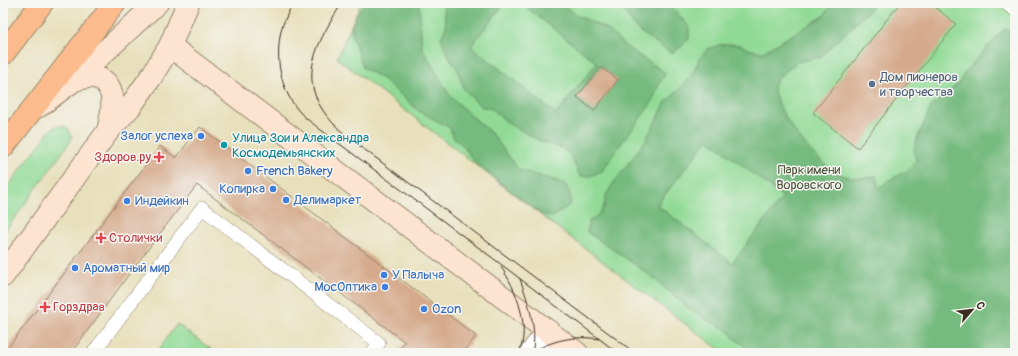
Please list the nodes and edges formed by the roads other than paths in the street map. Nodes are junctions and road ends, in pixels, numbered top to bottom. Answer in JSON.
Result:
{"nodes":[{"id":1,"x":42,"y":3,"type":"edge"},
{"id":2,"x":115,"y":3,"type":"edge"},
{"id":3,"x":157,"y":3,"type":"edge"},
{"id":4,"x":188,"y":3,"type":"edge"},
{"id":5,"x":1005,"y":3,"type":"edge"},
{"id":6,"x":1015,"y":10,"type":"edge"},
{"id":7,"x":3,"y":35,"type":"edge"},
{"id":8,"x":3,"y":40,"type":"edge"},
{"id":9,"x":170,"y":46,"type":"junction"},
{"id":10,"x":3,"y":54,"type":"edge"},
{"id":11,"x":74,"y":80,"type":"junction"},
{"id":12,"x":30,"y":113,"type":"junction"},
{"id":13,"x":108,"y":131,"type":"junction"},
{"id":14,"x":3,"y":146,"type":"edge"},
{"id":15,"x":3,"y":276,"type":"edge"},
{"id":16,"x":548,"y":331,"type":"junction"},
{"id":17,"x":93,"y":353,"type":"edge"},
{"id":18,"x":372,"y":353,"type":"edge"},
{"id":19,"x":532,"y":353,"type":"edge"},
{"id":20,"x":577,"y":353,"type":"edge"}],
"edges":[{"from":1,"to":10,"type":"main road"},
{"from":2,"to":12,"type":"main road"},
{"from":3,"to":11,"type":"main road"},
{"from":4,"to":9,"type":"main road"},
{"from":5,"to":6,"type":"lane"},
{"from":7,"to":8,"type":"main road"},
{"from":9,"to":13,"type":"main road"},
{"from":9,"to":16,"type":"main road"},
{"from":11,"to":12,"type":"main road"},
{"from":11,"to":13,"type":"main road"},
{"from":12,"to":14,"type":"main road"},
{"from":13,"to":15,"type":"main road"},
{"from":16,"to":19,"type":"street"},
{"from":16,"to":20,"type":"main road"},
{"from":17,"to":18,"type":"lane"}]}
